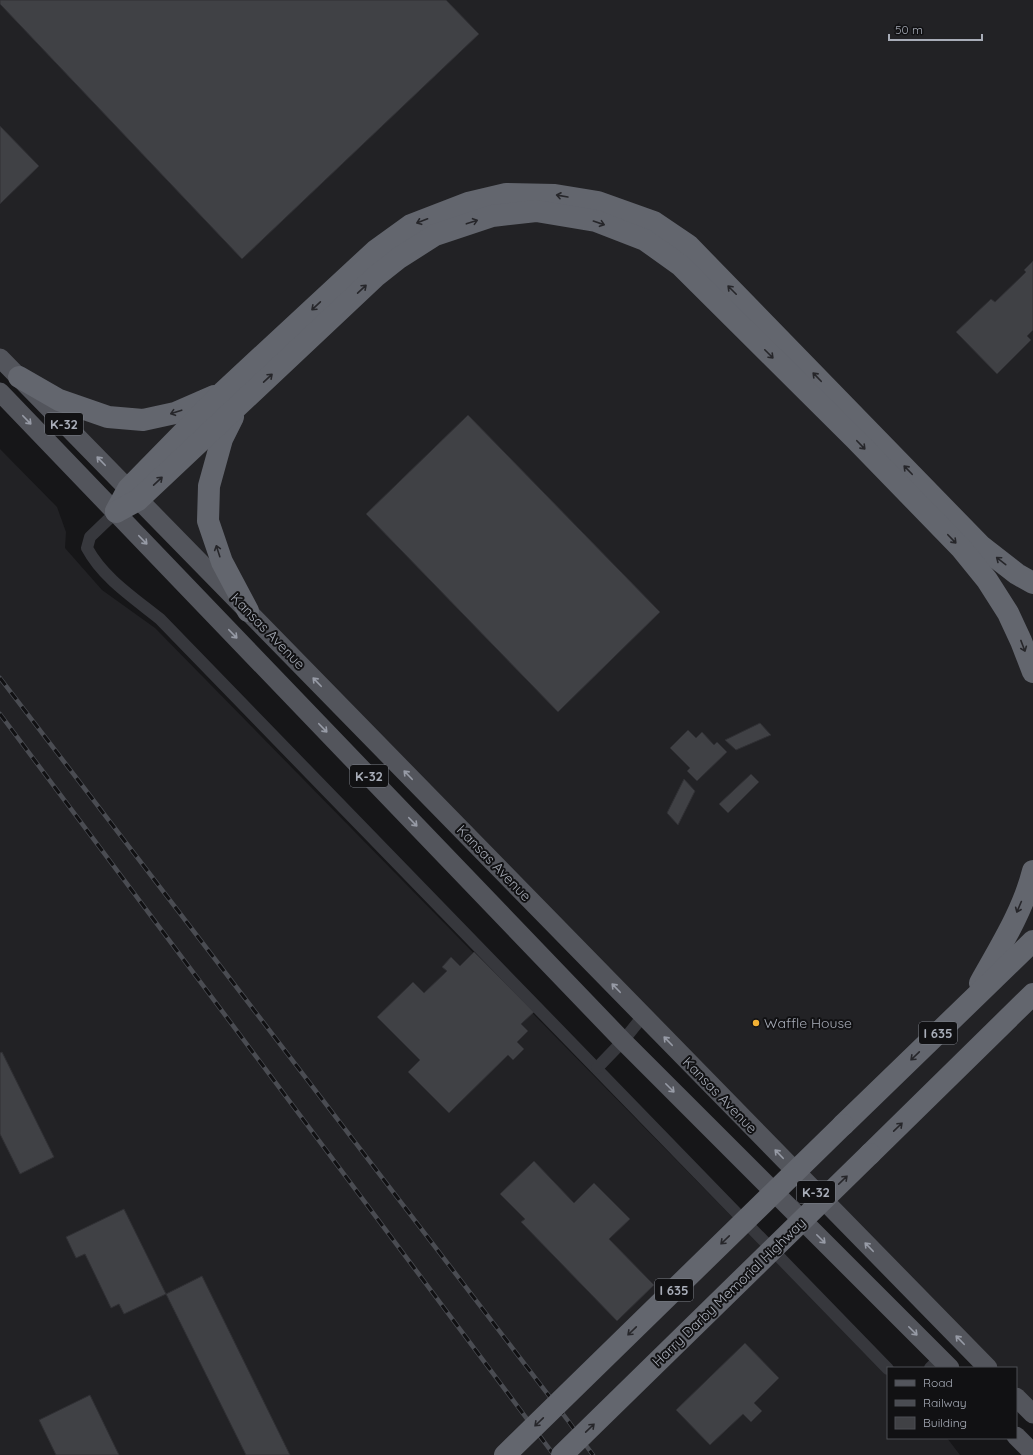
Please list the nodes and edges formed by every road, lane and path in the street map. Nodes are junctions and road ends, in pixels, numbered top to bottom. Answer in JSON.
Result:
{"nodes":[{"id":1,"x":0,"y":358,"type":"edge"},
{"id":2,"x":19,"y":377,"type":"junction"},
{"id":3,"x":0,"y":392,"type":"edge"},
{"id":4,"x":232,"y":398,"type":"junction"},
{"id":5,"x":133,"y":495,"type":"junction"},
{"id":6,"x":116,"y":512,"type":"junction"},
{"id":7,"x":1033,"y":583,"type":"edge"},
{"id":8,"x":248,"y":611,"type":"junction"},
{"id":9,"x":1033,"y":672,"type":"edge"},
{"id":10,"x":1033,"y":871,"type":"edge"},
{"id":11,"x":1033,"y":940,"type":"edge"},
{"id":12,"x":1033,"y":994,"type":"edge"},
{"id":13,"x":969,"y":1004,"type":"junction"},
{"id":14,"x":1033,"y":1012,"type":"edge"},
{"id":15,"x":643,"y":1016,"type":"junction"},
{"id":16,"x":623,"y":1041,"type":"junction"},
{"id":17,"x":985,"y":1041,"type":"junction"},
{"id":18,"x":597,"y":1068,"type":"junction"},
{"id":19,"x":940,"y":1365,"type":"edge"},
{"id":20,"x":987,"y":1367,"type":"edge"},
{"id":21,"x":887,"y":1368,"type":"edge"},
{"id":22,"x":1017,"y":1398,"type":"edge"},
{"id":23,"x":1033,"y":1414,"type":"edge"},
{"id":24,"x":1017,"y":1437,"type":"edge"},
{"id":25,"x":1033,"y":1453,"type":"edge"},
{"id":26,"x":505,"y":1455,"type":"edge"},
{"id":27,"x":562,"y":1455,"type":"edge"}],
"edges":[{"from":1,"to":2,"type":"main road","name":"Kansas Avenue","number":"K-32"},
{"from":4,"to":2,"type":"highway","one_way":true},
{"from":5,"to":2,"type":"main road","name":"Kansas Avenue","number":"K-32","one_way":true},
{"from":3,"to":6,"type":"main road","name":"Kansas Avenue","number":"K-32","one_way":true},
{"from":4,"to":5,"type":"highway"},
{"from":7,"to":4,"type":"highway","one_way":true},
{"from":8,"to":4,"type":"highway","one_way":true},
{"from":4,"to":9,"type":"highway","one_way":true},
{"from":5,"to":6,"type":"highway"},
{"from":5,"to":8,"type":"main road","name":"Kansas Avenue","number":"K-32"},
{"from":6,"to":16,"type":"main road","name":"Kansas Avenue","number":"K-32","one_way":true},
{"from":6,"to":18,"type":"street"},
{"from":15,"to":8,"type":"main road","name":"Kansas Avenue","number":"K-32","one_way":true},
{"from":10,"to":13,"type":"highway","one_way":true},
{"from":11,"to":13,"type":"highway","number":"I 635"},
{"from":12,"to":17,"type":"highway","name":"Harry Darby Memorial Highway","number":"I 635"},
{"from":13,"to":26,"type":"highway","number":"I 635","one_way":true,"bridge":true},
{"from":14,"to":17,"type":"highway"},
{"from":15,"to":16,"type":"street"},
{"from":20,"to":15,"type":"main road","name":"Kansas Avenue","number":"K-32","one_way":true},
{"from":16,"to":18,"type":"street"},
{"from":16,"to":19,"type":"main road","name":"Kansas Avenue","number":"K-32","one_way":true},
{"from":27,"to":17,"type":"highway","name":"Harry Darby Memorial Highway","number":"I 635","one_way":true,"bridge":true},
{"from":18,"to":21,"type":"street"},
{"from":22,"to":23,"type":"main road"},
{"from":24,"to":25,"type":"main road"}]}
